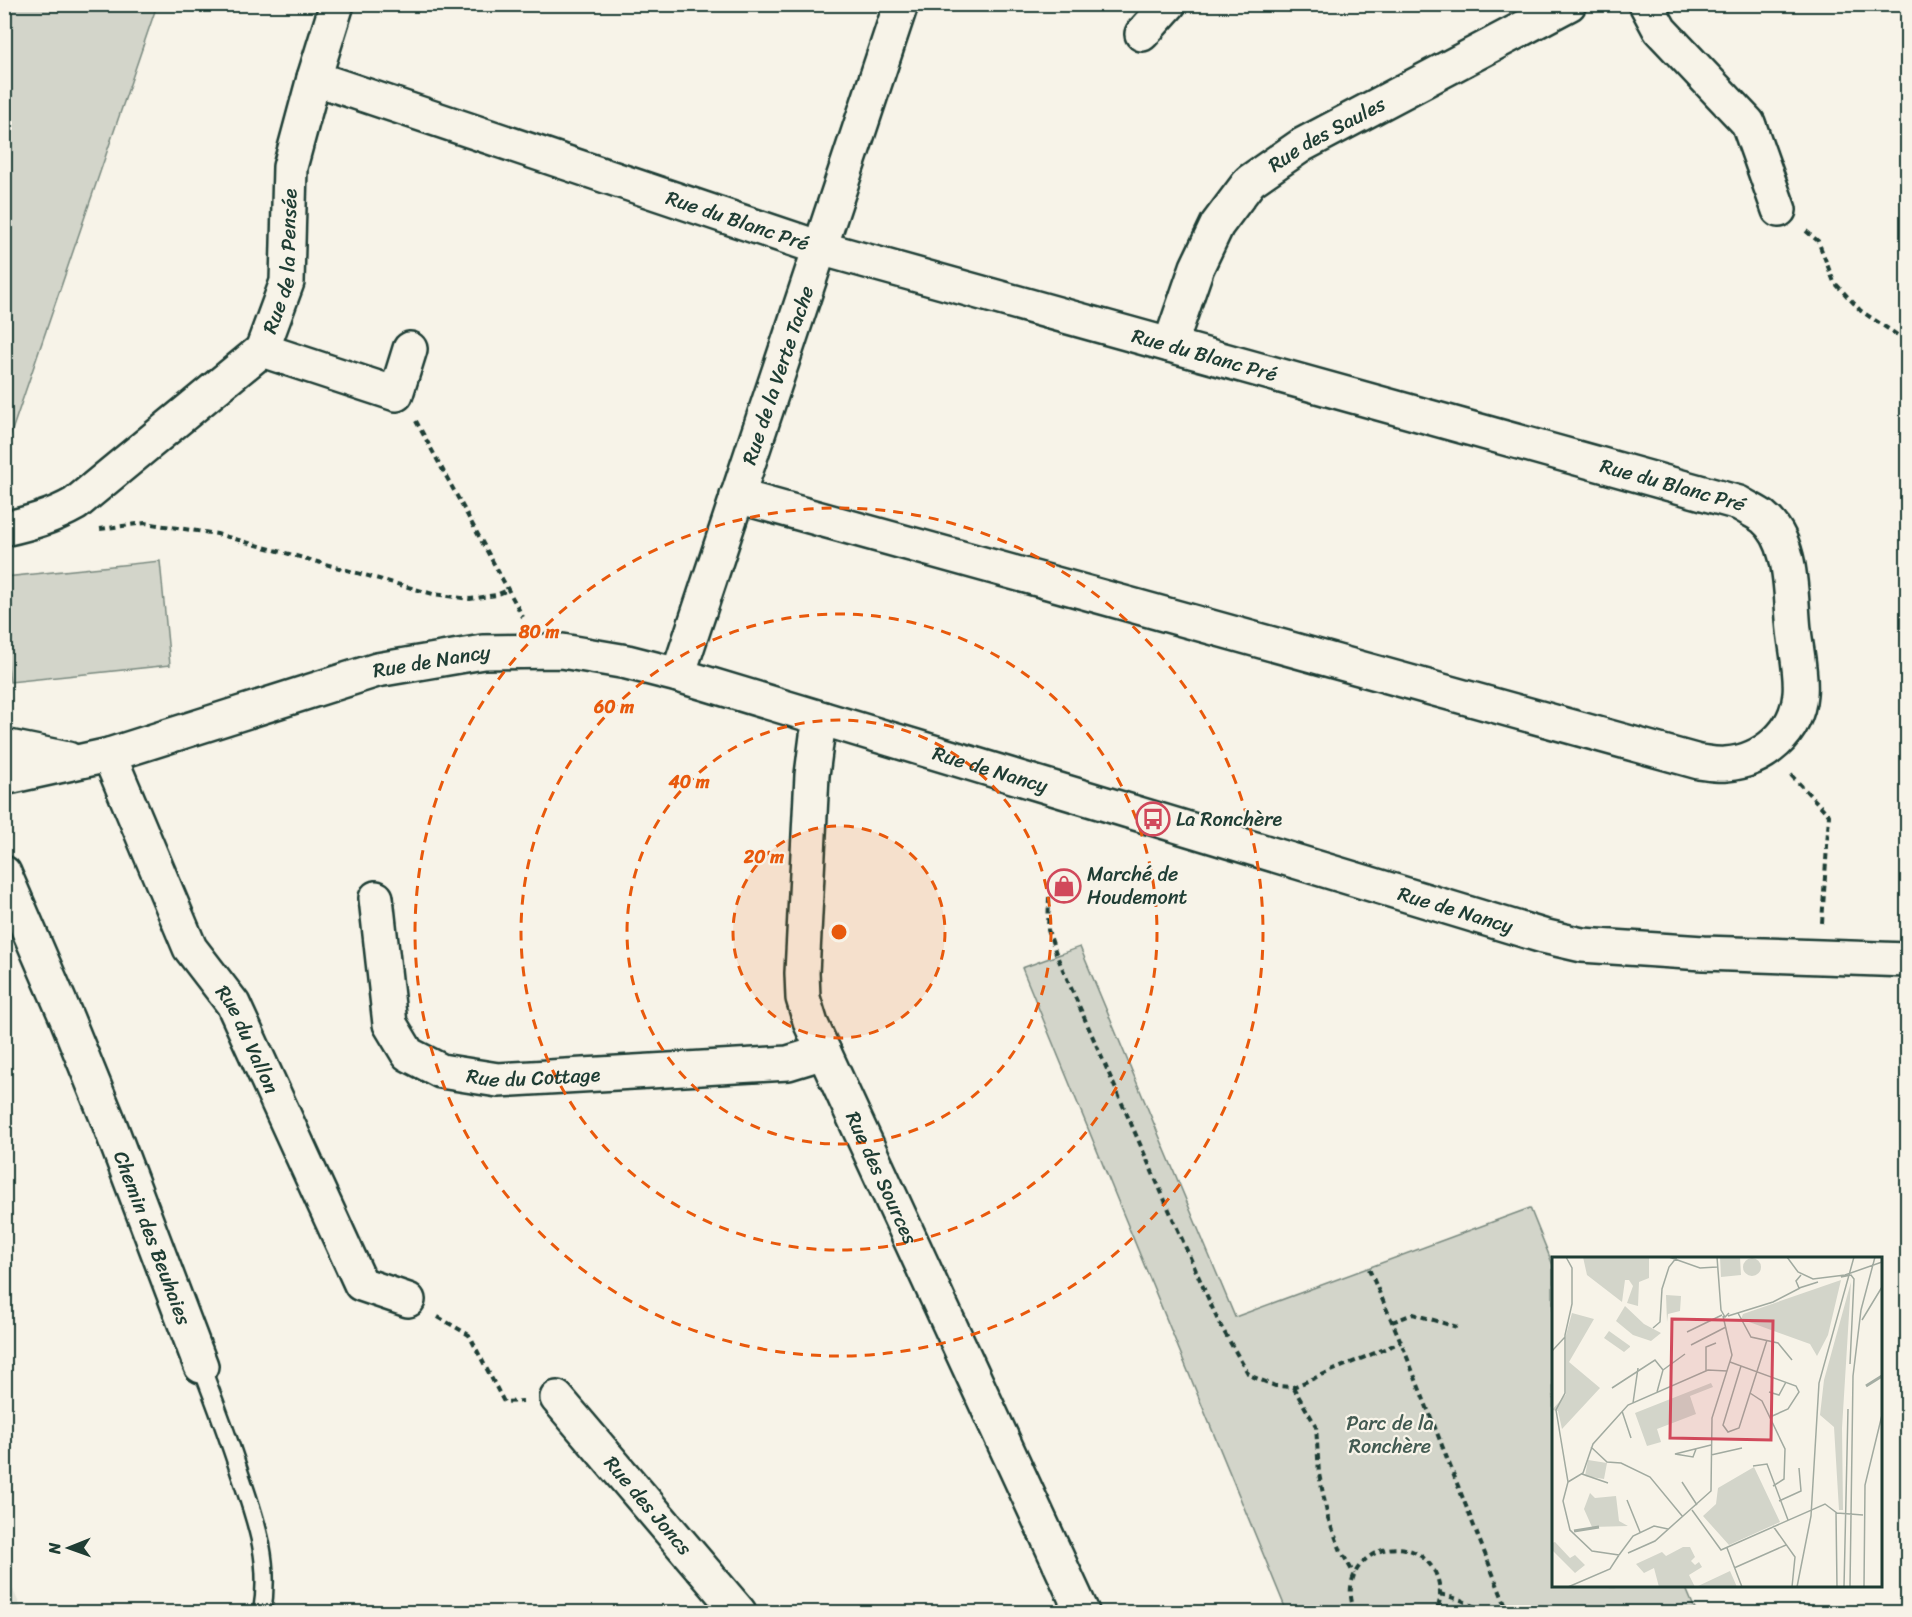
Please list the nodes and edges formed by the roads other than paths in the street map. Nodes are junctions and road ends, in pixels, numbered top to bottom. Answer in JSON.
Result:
{"nodes":[{"id":1,"x":338,"y":4,"type":"edge"},
{"id":2,"x":901,"y":4,"type":"edge"},
{"id":3,"x":1169,"y":4,"type":"edge"},
{"id":4,"x":1646,"y":4,"type":"edge"},
{"id":5,"x":1551,"y":9,"type":"edge"},
{"id":6,"x":1142,"y":34,"type":"dead end"},
{"id":7,"x":314,"y":78,"type":"junction"},
{"id":8,"x":1779,"y":210,"type":"road end"},
{"id":9,"x":820,"y":248,"type":"junction"},
{"id":10,"x":1170,"y":345,"type":"junction"},
{"id":11,"x":410,"y":349,"type":"dead end"},
{"id":12,"x":262,"y":350,"type":"junction"},
{"id":13,"x":737,"y":496,"type":"junction"},
{"id":14,"x":4,"y":529,"type":"edge"},
{"id":15,"x":678,"y":675,"type":"junction"},
{"id":16,"x":822,"y":718,"type":"junction"},
{"id":17,"x":4,"y":746,"type":"edge"},
{"id":18,"x":94,"y":758,"type":"junction"},
{"id":19,"x":4,"y":778,"type":"edge"},
{"id":20,"x":4,"y":873,"type":"edge"},
{"id":21,"x":376,"y":898,"type":"dead end"},
{"id":22,"x":1908,"y":960,"type":"edge"},
{"id":23,"x":824,"y":1052,"type":"junction"},
{"id":24,"x":408,"y":1300,"type":"road end"},
{"id":25,"x":201,"y":1366,"type":"joint"},
{"id":26,"x":557,"y":1398,"type":"road end"},
{"id":27,"x":262,"y":1612,"type":"edge"},
{"id":28,"x":739,"y":1612,"type":"edge"},
{"id":29,"x":1082,"y":1612,"type":"edge"}],
"edges":[{"from":1,"to":7,"type":"street","name":"Rue de la Pensée"},
{"from":2,"to":9,"type":"street","name":"Rue de la Verte Tache"},
{"from":3,"to":6,"type":"street"},
{"from":4,"to":8,"type":"street"},
{"from":5,"to":10,"type":"street","name":"Rue des Saules"},
{"from":7,"to":9,"type":"street","name":"Rue du Blanc Pré"},
{"from":7,"to":12,"type":"street","name":"Rue de la Pensée"},
{"from":9,"to":10,"type":"street","name":"Rue du Blanc Pré"},
{"from":9,"to":13,"type":"street","name":"Rue de la Verte Tache"},
{"from":10,"to":13,"type":"street","name":"Rue du Blanc Pré"},
{"from":11,"to":12,"type":"street"},
{"from":12,"to":14,"type":"street","name":"Rue de la Pensée"},
{"from":13,"to":15,"type":"street","name":"Rue de la Verte Tache"},
{"from":15,"to":16,"type":"street","name":"Rue de Nancy"},
{"from":15,"to":18,"type":"street","name":"Rue de Nancy"},
{"from":16,"to":22,"type":"street","name":"Rue de Nancy"},
{"from":16,"to":23,"type":"street","name":"Rue des Sources"},
{"from":17,"to":18,"type":"street","name":"Rue de Nancy"},
{"from":18,"to":19,"type":"street","name":"Rue de Nancy"},
{"from":18,"to":24,"type":"street","name":"Rue du Vallon"},
{"from":20,"to":25,"type":"street","name":"Chemin des Beuhaies"},
{"from":21,"to":23,"type":"street","name":"Rue du Cottage"},
{"from":23,"to":29,"type":"street","name":"Rue des Sources"},
{"from":25,"to":27,"type":"lane","name":"Chemin des Beuhaies"},
{"from":26,"to":28,"type":"street","name":"Rue des Joncs"}]}
